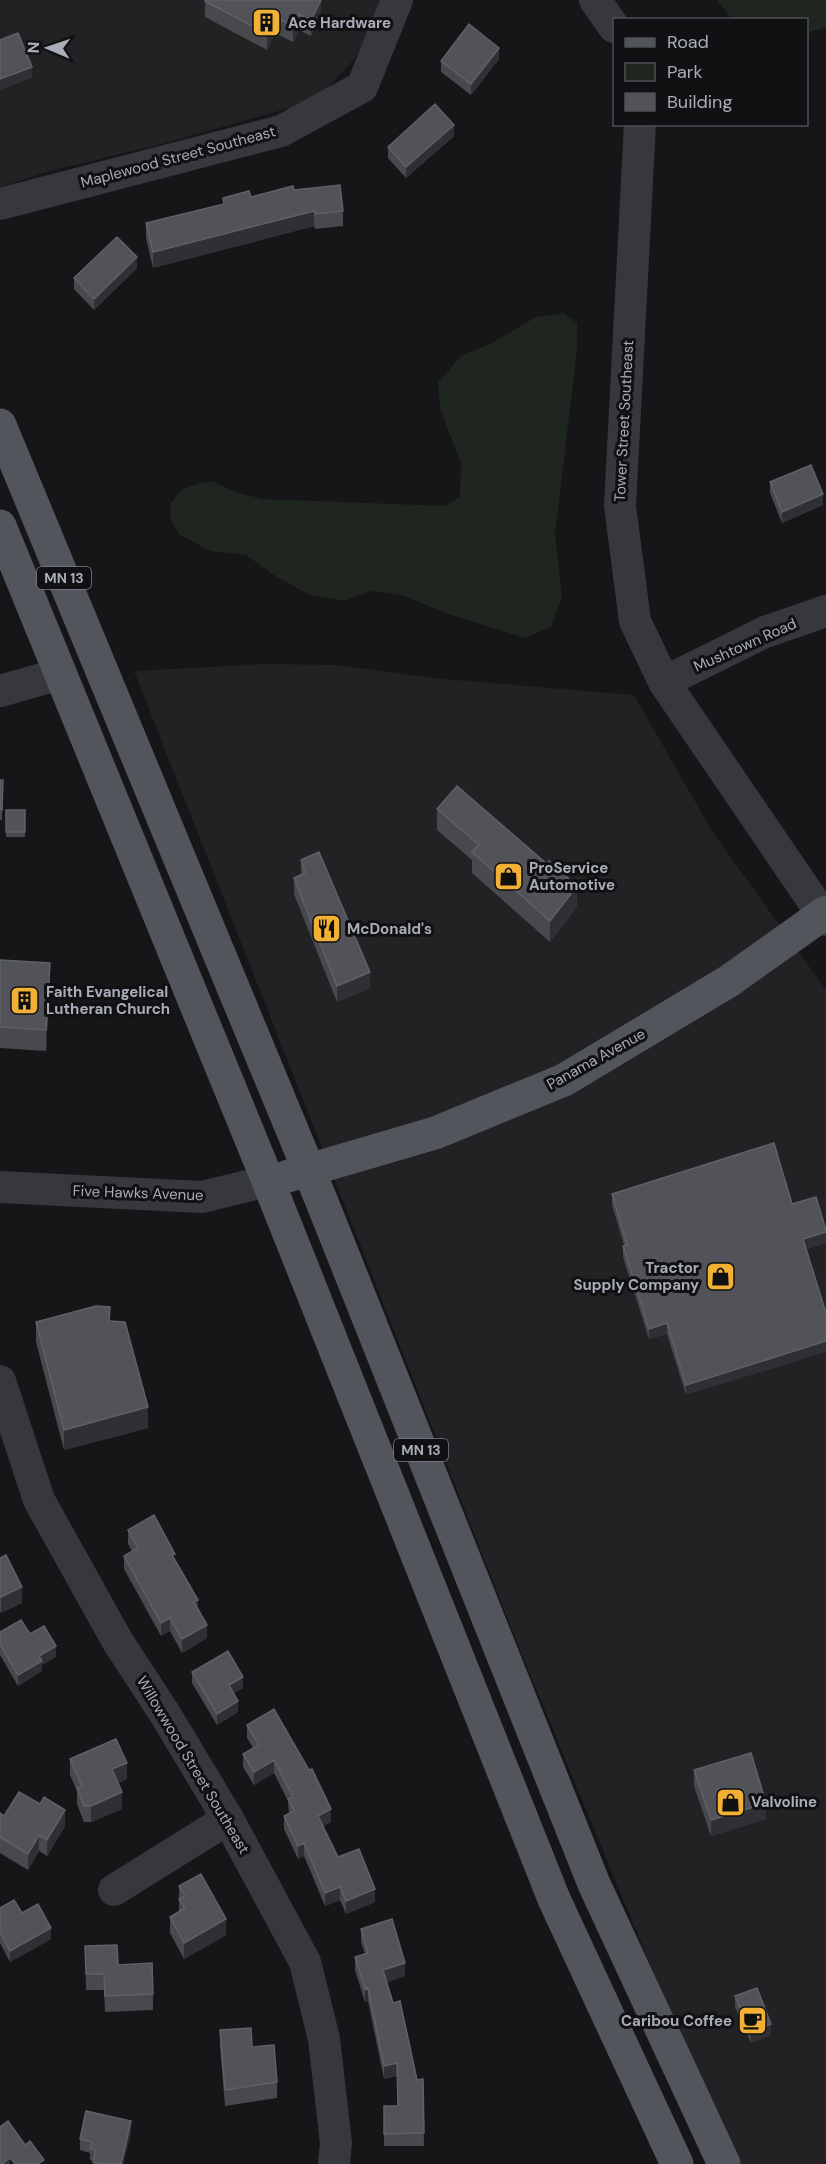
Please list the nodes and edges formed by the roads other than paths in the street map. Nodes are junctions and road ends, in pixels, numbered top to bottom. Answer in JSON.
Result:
{"nodes":[{"id":1,"x":397,"y":0,"type":"edge"},
{"id":2,"x":595,"y":0,"type":"edge"},
{"id":3,"x":613,"y":24,"type":"edge"},
{"id":4,"x":640,"y":126,"type":"edge"},
{"id":5,"x":0,"y":204,"type":"edge"},
{"id":6,"x":0,"y":425,"type":"edge"},
{"id":7,"x":0,"y":526,"type":"edge"},
{"id":8,"x":826,"y":611,"type":"edge"},
{"id":9,"x":60,"y":674,"type":"junction"},
{"id":10,"x":664,"y":682,"type":"junction"},
{"id":11,"x":0,"y":692,"type":"edge"},
{"id":12,"x":825,"y":915,"type":"edge"},
{"id":13,"x":309,"y":1170,"type":"junction"},
{"id":14,"x":268,"y":1181,"type":"junction"},
{"id":15,"x":0,"y":1187,"type":"edge"},
{"id":16,"x":0,"y":1381,"type":"edge"},
{"id":17,"x":228,"y":1819,"type":"junction"},
{"id":18,"x":114,"y":1890,"type":"dead end"},
{"id":19,"x":334,"y":2164,"type":"edge"},
{"id":20,"x":677,"y":2164,"type":"edge"},
{"id":21,"x":724,"y":2164,"type":"edge"}],
"edges":[{"from":1,"to":5,"type":"street","name":"Maplewood Street Southeast"},
{"from":2,"to":3,"type":"street"},
{"from":4,"to":10,"type":"street","name":"Tower Street Southeast"},
{"from":6,"to":13,"type":"main road","number":"MN 13"},
{"from":7,"to":9,"type":"main road","number":"MN 13"},
{"from":8,"to":10,"type":"street","name":"Mushtown Road"},
{"from":9,"to":11,"type":"street"},
{"from":9,"to":14,"type":"main road","number":"MN 13"},
{"from":10,"to":12,"type":"street","name":"Tower Street Southeast"},
{"from":12,"to":13,"type":"main road","name":"Panama Avenue"},
{"from":13,"to":14,"type":"main road","name":"Five Hawks Avenue"},
{"from":13,"to":21,"type":"main road","number":"MN 13"},
{"from":14,"to":15,"type":"street","name":"Five Hawks Avenue"},
{"from":14,"to":20,"type":"main road","number":"MN 13"},
{"from":16,"to":17,"type":"street","name":"Willowwood Street Southeast"},
{"from":17,"to":18,"type":"street"},
{"from":17,"to":19,"type":"street","name":"Willowwood Street Southeast"}]}
